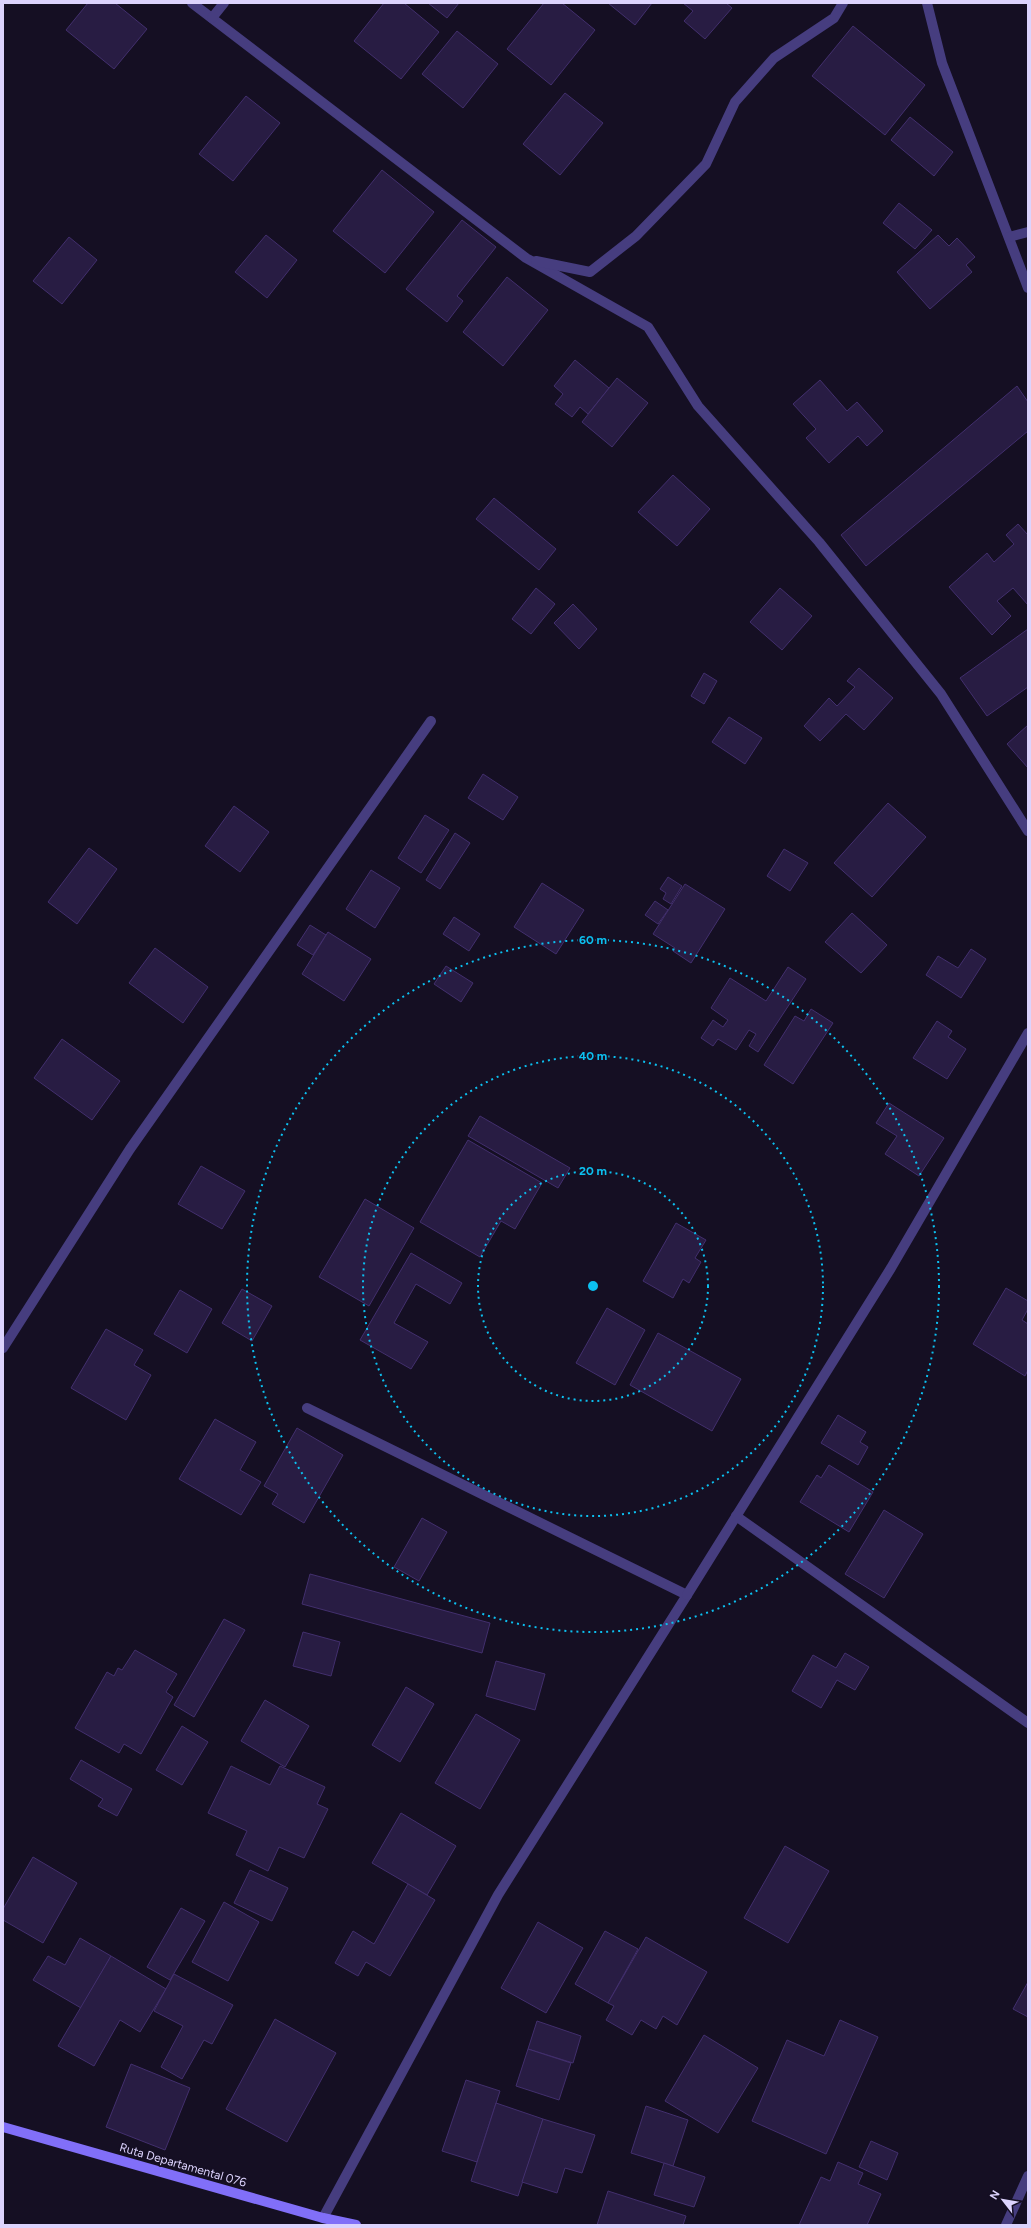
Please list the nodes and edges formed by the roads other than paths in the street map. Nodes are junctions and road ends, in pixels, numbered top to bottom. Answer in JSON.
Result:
{"nodes":[{"id":1,"x":192,"y":3,"type":"edge"},
{"id":2,"x":224,"y":3,"type":"edge"},
{"id":3,"x":843,"y":3,"type":"edge"},
{"id":4,"x":926,"y":3,"type":"edge"},
{"id":5,"x":212,"y":18,"type":"junction"},
{"id":6,"x":1028,"y":232,"type":"edge"},
{"id":7,"x":1009,"y":237,"type":"junction"},
{"id":8,"x":526,"y":258,"type":"junction"},
{"id":9,"x":1028,"y":288,"type":"edge"},
{"id":10,"x":431,"y":721,"type":"dead end"},
{"id":11,"x":1028,"y":831,"type":"edge"},
{"id":12,"x":1028,"y":1034,"type":"edge"},
{"id":13,"x":3,"y":1348,"type":"edge"},
{"id":14,"x":307,"y":1408,"type":"dead end"},
{"id":15,"x":736,"y":1516,"type":"junction"},
{"id":16,"x":686,"y":1595,"type":"junction"},
{"id":17,"x":1028,"y":1722,"type":"edge"},
{"id":18,"x":3,"y":2127,"type":"edge"},
{"id":19,"x":1028,"y":2176,"type":"edge"},
{"id":20,"x":323,"y":2218,"type":"junction"},
{"id":21,"x":356,"y":2225,"type":"edge"},
{"id":22,"x":1006,"y":2225,"type":"edge"}],
"edges":[{"from":1,"to":5,"type":"street"},
{"from":2,"to":5,"type":"street"},
{"from":3,"to":8,"type":"street"},
{"from":4,"to":7,"type":"street"},
{"from":5,"to":8,"type":"street"},
{"from":6,"to":7,"type":"street"},
{"from":7,"to":9,"type":"street"},
{"from":8,"to":11,"type":"street"},
{"from":10,"to":13,"type":"street"},
{"from":12,"to":15,"type":"street"},
{"from":14,"to":16,"type":"street"},
{"from":15,"to":16,"type":"street"},
{"from":15,"to":17,"type":"street"},
{"from":16,"to":20,"type":"street"},
{"from":18,"to":20,"type":"main road","name":"Ruta Departamental 076"},
{"from":19,"to":22,"type":"street"},
{"from":20,"to":21,"type":"main road","name":"Ruta Departamental 076"}]}
